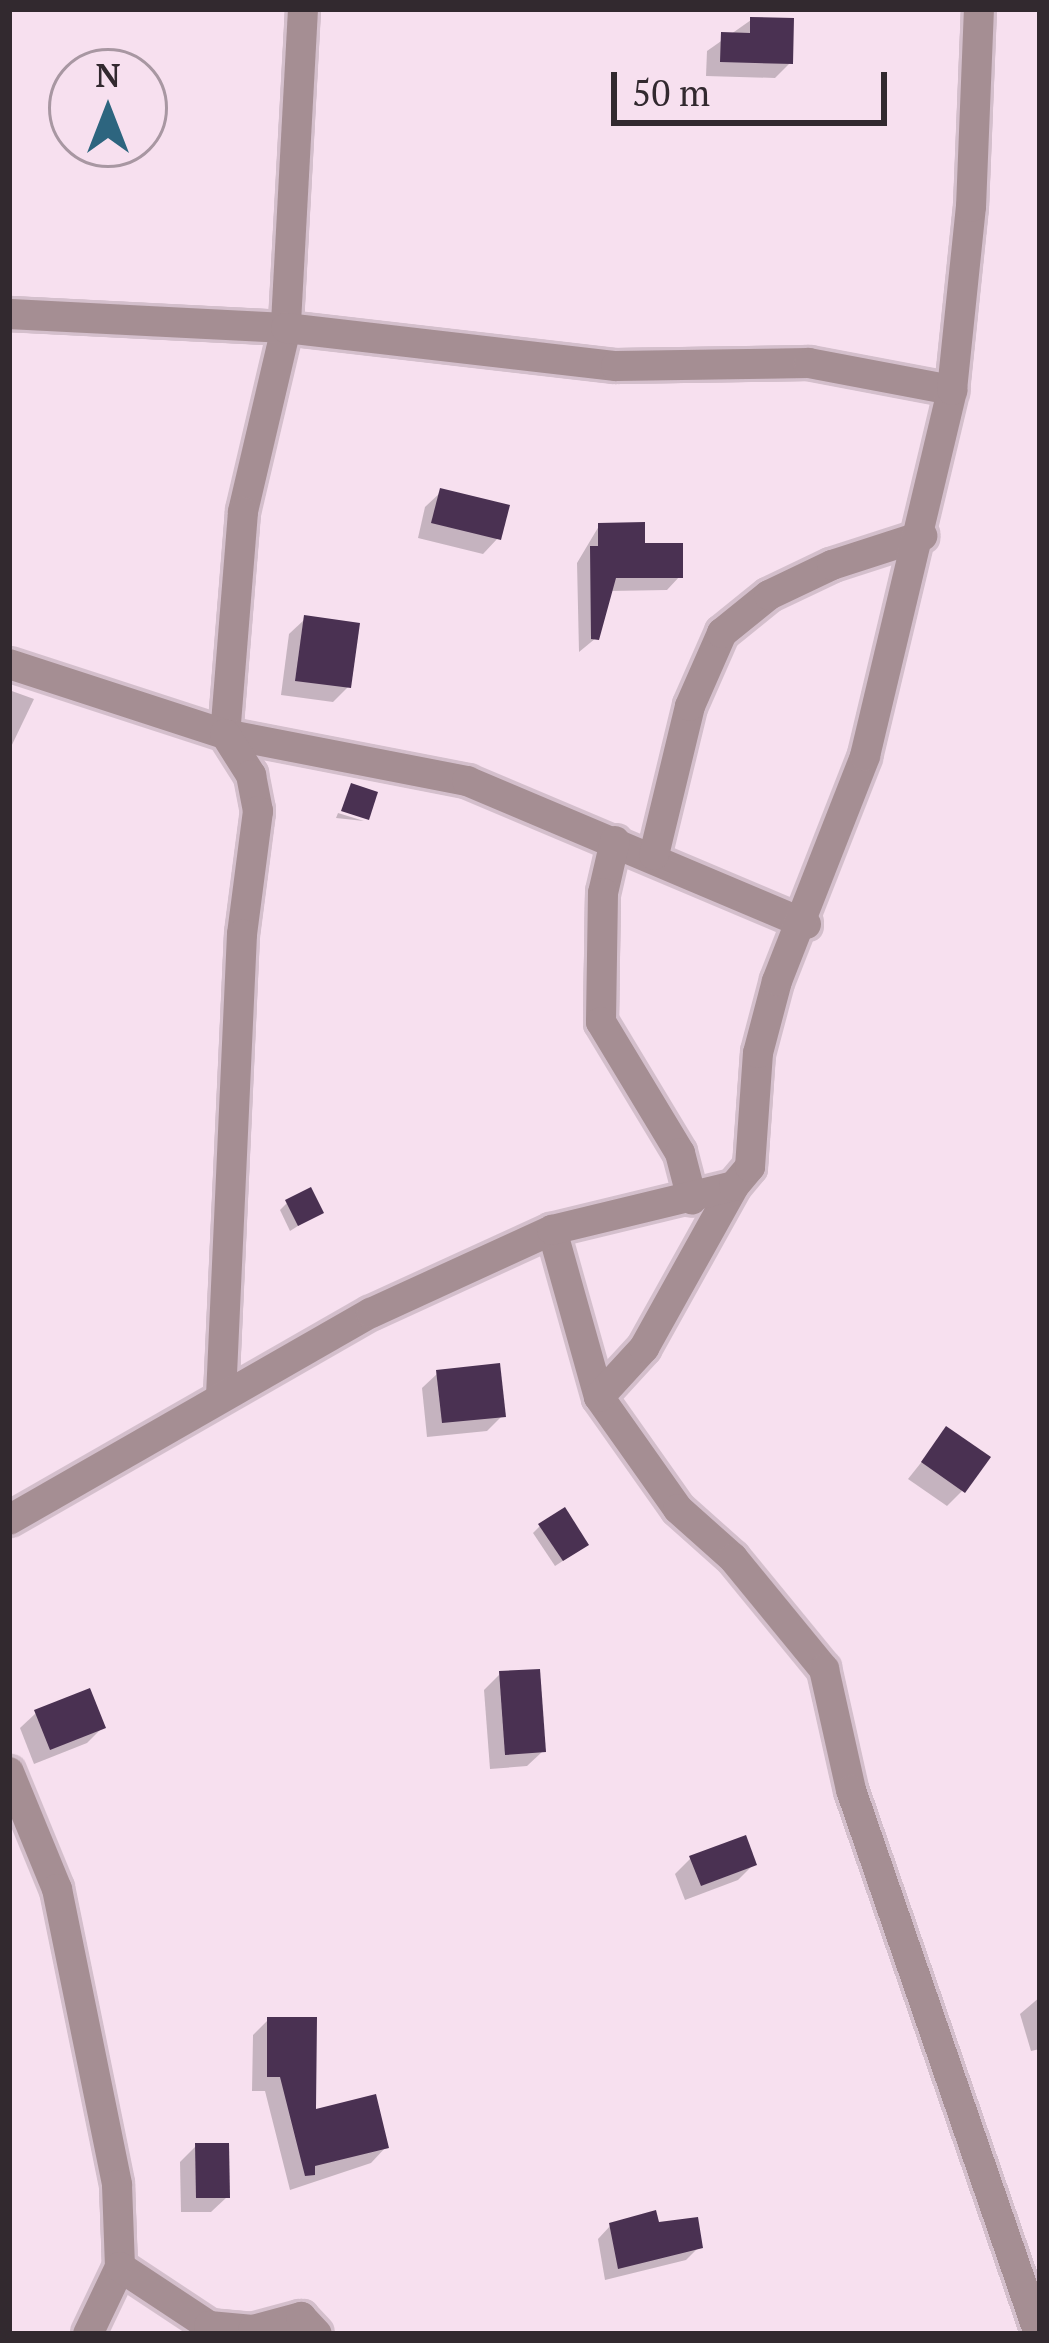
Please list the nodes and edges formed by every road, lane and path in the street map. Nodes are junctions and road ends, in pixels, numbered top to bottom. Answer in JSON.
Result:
{"nodes":[{"id":1,"x":303,"y":9,"type":"edge"},
{"id":2,"x":979,"y":9,"type":"edge"},
{"id":3,"x":9,"y":314,"type":"edge"},
{"id":4,"x":286,"y":328,"type":"junction"},
{"id":5,"x":952,"y":390,"type":"junction"},
{"id":6,"x":922,"y":536,"type":"junction"},
{"id":7,"x":9,"y":664,"type":"edge"},
{"id":8,"x":225,"y":734,"type":"junction"},
{"id":9,"x":615,"y":841,"type":"junction"},
{"id":10,"x":654,"y":855,"type":"junction"},
{"id":11,"x":806,"y":924,"type":"junction"},
{"id":12,"x":734,"y":1186,"type":"junction"},
{"id":13,"x":692,"y":1198,"type":"junction"},
{"id":14,"x":552,"y":1230,"type":"junction"},
{"id":15,"x":221,"y":1394,"type":"junction"},
{"id":16,"x":599,"y":1397,"type":"junction"},
{"id":17,"x":9,"y":1520,"type":"edge"},
{"id":18,"x":9,"y":1772,"type":"edge"},
{"id":19,"x":120,"y":2266,"type":"junction"},
{"id":20,"x":88,"y":2334,"type":"edge"},
{"id":21,"x":317,"y":2334,"type":"edge"},
{"id":22,"x":1039,"y":2334,"type":"edge"}],
"edges":[{"from":1,"to":4,"type":"street"},
{"from":2,"to":5,"type":"street"},
{"from":3,"to":4,"type":"street"},
{"from":4,"to":5,"type":"street"},
{"from":4,"to":8,"type":"street"},
{"from":5,"to":6,"type":"street"},
{"from":6,"to":10,"type":"street"},
{"from":6,"to":11,"type":"street"},
{"from":7,"to":8,"type":"street"},
{"from":8,"to":9,"type":"street"},
{"from":8,"to":15,"type":"street"},
{"from":9,"to":10,"type":"street"},
{"from":9,"to":13,"type":"street"},
{"from":10,"to":11,"type":"street"},
{"from":11,"to":12,"type":"street"},
{"from":12,"to":13,"type":"street"},
{"from":12,"to":16,"type":"street"},
{"from":13,"to":14,"type":"street"},
{"from":14,"to":15,"type":"street"},
{"from":14,"to":16,"type":"street"},
{"from":15,"to":17,"type":"street"},
{"from":16,"to":22,"type":"street"},
{"from":18,"to":19,"type":"street"},
{"from":19,"to":20,"type":"street"},
{"from":19,"to":21,"type":"street"}]}
